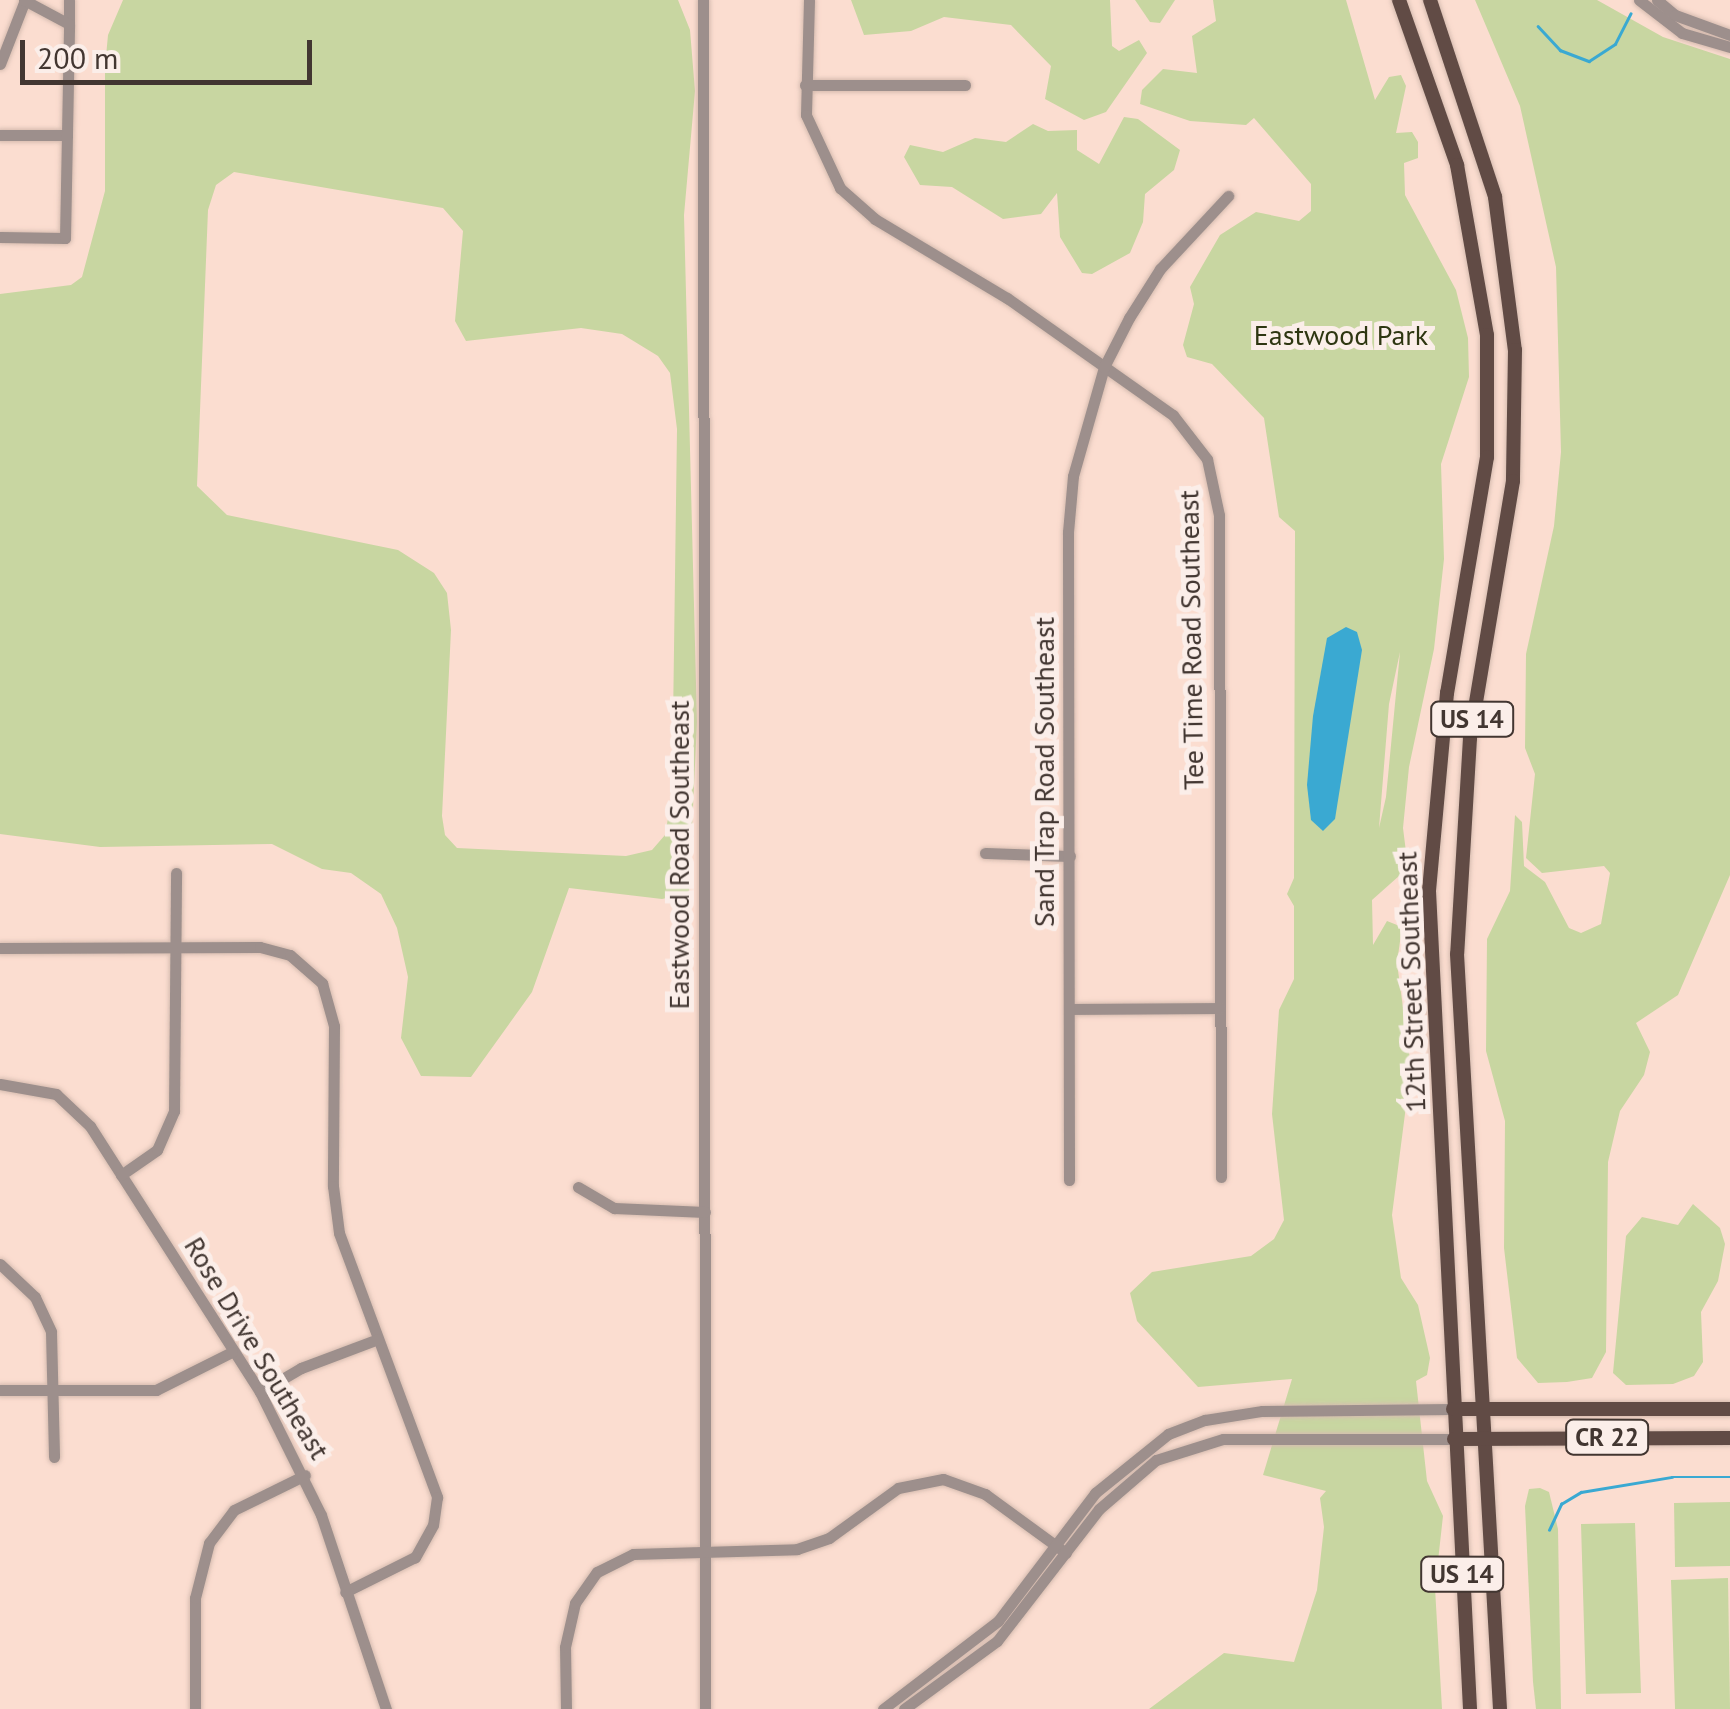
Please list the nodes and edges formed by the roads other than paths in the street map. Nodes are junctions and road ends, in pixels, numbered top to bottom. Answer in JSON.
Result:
{"nodes":[{"id":1,"x":24,"y":0,"type":"edge"},
{"id":2,"x":69,"y":0,"type":"edge"},
{"id":3,"x":703,"y":0,"type":"edge"},
{"id":4,"x":809,"y":0,"type":"edge"},
{"id":5,"x":1399,"y":0,"type":"edge"},
{"id":6,"x":1430,"y":0,"type":"edge"},
{"id":7,"x":1640,"y":0,"type":"edge"},
{"id":8,"x":1657,"y":0,"type":"edge"},
{"id":9,"x":68,"y":24,"type":"junction"},
{"id":10,"x":1730,"y":35,"type":"edge"},
{"id":11,"x":1730,"y":47,"type":"edge"},
{"id":12,"x":0,"y":64,"type":"edge"},
{"id":13,"x":806,"y":85,"type":"junction"},
{"id":14,"x":965,"y":85,"type":"dead end"},
{"id":15,"x":67,"y":134,"type":"junction"},
{"id":16,"x":0,"y":135,"type":"edge"},
{"id":17,"x":1228,"y":196,"type":"dead end"},
{"id":18,"x":0,"y":237,"type":"edge"},
{"id":19,"x":1104,"y":367,"type":"junction"},
{"id":20,"x":984,"y":853,"type":"dead end"},
{"id":21,"x":1070,"y":856,"type":"junction"},
{"id":22,"x":176,"y":873,"type":"dead end"},
{"id":23,"x":176,"y":946,"type":"junction"},
{"id":24,"x":0,"y":948,"type":"edge"},
{"id":25,"x":1070,"y":1008,"type":"junction"},
{"id":26,"x":1220,"y":1008,"type":"junction"},
{"id":27,"x":0,"y":1084,"type":"edge"},
{"id":28,"x":122,"y":1175,"type":"junction"},
{"id":29,"x":1221,"y":1177,"type":"dead end"},
{"id":30,"x":1069,"y":1180,"type":"dead end"},
{"id":31,"x":578,"y":1188,"type":"dead end"},
{"id":32,"x":705,"y":1212,"type":"junction"},
{"id":33,"x":0,"y":1264,"type":"edge"},
{"id":34,"x":378,"y":1339,"type":"junction"},
{"id":35,"x":232,"y":1352,"type":"junction"},
{"id":36,"x":0,"y":1390,"type":"edge"},
{"id":37,"x":56,"y":1391,"type":"junction"},
{"id":38,"x":260,"y":1392,"type":"junction"},
{"id":39,"x":1453,"y":1409,"type":"junction"},
{"id":40,"x":1483,"y":1409,"type":"junction"},
{"id":41,"x":1730,"y":1409,"type":"edge"},
{"id":42,"x":1484,"y":1438,"type":"junction"},
{"id":43,"x":1730,"y":1438,"type":"edge"},
{"id":44,"x":1454,"y":1439,"type":"junction"},
{"id":45,"x":54,"y":1457,"type":"dead end"},
{"id":46,"x":305,"y":1475,"type":"junction"},
{"id":47,"x":1061,"y":1549,"type":"junction"},
{"id":48,"x":707,"y":1552,"type":"junction"},
{"id":49,"x":345,"y":1592,"type":"junction"},
{"id":50,"x":196,"y":1709,"type":"edge"},
{"id":51,"x":386,"y":1709,"type":"edge"},
{"id":52,"x":566,"y":1709,"type":"edge"},
{"id":53,"x":705,"y":1709,"type":"edge"},
{"id":54,"x":883,"y":1709,"type":"edge"},
{"id":55,"x":904,"y":1709,"type":"edge"},
{"id":56,"x":1470,"y":1709,"type":"edge"},
{"id":57,"x":1500,"y":1709,"type":"edge"}],
"edges":[{"from":1,"to":9,"type":"street"},
{"from":1,"to":12,"type":"street"},
{"from":2,"to":9,"type":"street"},
{"from":3,"to":32,"type":"street","name":"Eastwood Road Southeast"},
{"from":4,"to":13,"type":"street","name":"Tee Time Road Southeast"},
{"from":5,"to":39,"type":"main road","name":"12th Street Southeast","number":"US 14"},
{"from":6,"to":40,"type":"main road","name":"12th Street Southeast","number":"US 14"},
{"from":7,"to":11,"type":"street"},
{"from":8,"to":10,"type":"street"},
{"from":9,"to":15,"type":"street"},
{"from":13,"to":14,"type":"street"},
{"from":13,"to":19,"type":"street","name":"Tee Time Road Southeast"},
{"from":15,"to":16,"type":"street"},
{"from":15,"to":18,"type":"street"},
{"from":17,"to":19,"type":"street","name":"Sand Trap Road Southeast"},
{"from":19,"to":21,"type":"street","name":"Sand Trap Road Southeast"},
{"from":19,"to":26,"type":"street","name":"Tee Time Road Southeast"},
{"from":20,"to":21,"type":"street"},
{"from":21,"to":25,"type":"street","name":"Sand Trap Road Southeast"},
{"from":22,"to":23,"type":"street"},
{"from":23,"to":24,"type":"street"},
{"from":23,"to":28,"type":"street"},
{"from":23,"to":34,"type":"street"},
{"from":25,"to":26,"type":"street"},
{"from":25,"to":30,"type":"street","name":"Sand Trap Road Southeast"},
{"from":26,"to":29,"type":"street","name":"Tee Time Road Southeast"},
{"from":27,"to":28,"type":"street","name":"Rose Drive Southeast"},
{"from":28,"to":35,"type":"street","name":"Rose Drive Southeast"},
{"from":31,"to":32,"type":"street"},
{"from":32,"to":48,"type":"street","name":"Eastwood Road Southeast"},
{"from":33,"to":37,"type":"street"},
{"from":34,"to":38,"type":"street"},
{"from":34,"to":49,"type":"street"},
{"from":35,"to":37,"type":"street"},
{"from":35,"to":38,"type":"street","name":"Rose Drive Southeast"},
{"from":36,"to":37,"type":"street"},
{"from":37,"to":45,"type":"street"},
{"from":38,"to":46,"type":"street","name":"Rose Drive Southeast"},
{"from":39,"to":40,"type":"main road","number":"CR 22"},
{"from":39,"to":44,"type":"main road","name":"12th Street Southeast","number":"US 14"},
{"from":39,"to":47,"type":"street"},
{"from":40,"to":41,"type":"main road","number":"CR 22"},
{"from":40,"to":42,"type":"main road","name":"12th Street Southeast","number":"US 14"},
{"from":42,"to":43,"type":"main road","number":"CR 22"},
{"from":42,"to":44,"type":"main road","number":"CR 22"},
{"from":42,"to":57,"type":"main road","number":"US 14"},
{"from":44,"to":47,"type":"street"},
{"from":44,"to":56,"type":"main road","number":"US 14"},
{"from":46,"to":49,"type":"street","name":"Rose Drive Southeast"},
{"from":46,"to":50,"type":"street"},
{"from":47,"to":48,"type":"street"},
{"from":47,"to":54,"type":"street"},
{"from":47,"to":55,"type":"street"},
{"from":48,"to":52,"type":"street"},
{"from":48,"to":53,"type":"street","name":"Eastwood Road Southeast"},
{"from":49,"to":51,"type":"street","name":"Rose Drive Southeast"}]}
